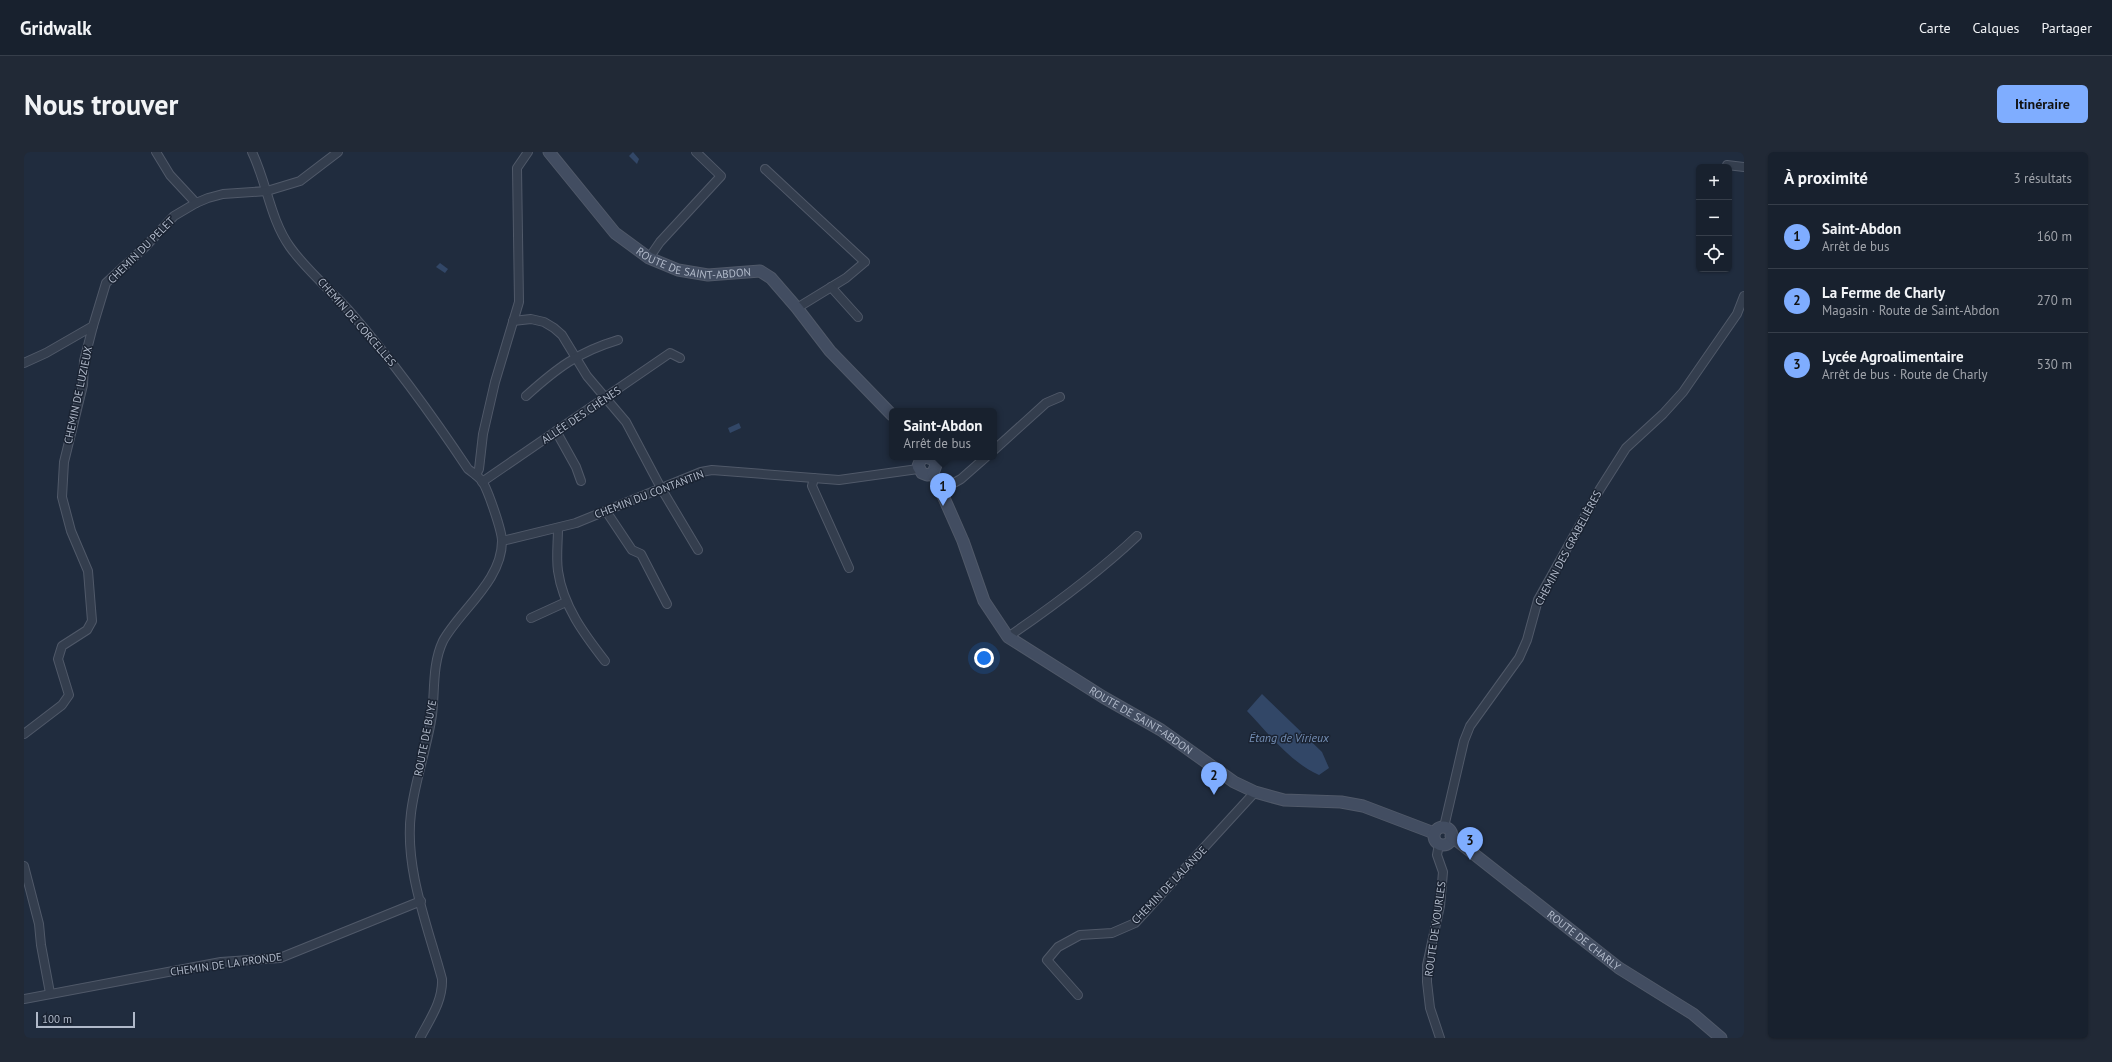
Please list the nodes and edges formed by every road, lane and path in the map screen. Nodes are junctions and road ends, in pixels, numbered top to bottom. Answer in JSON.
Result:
{"nodes":[{"id":1,"x":156,"y":152,"type":"edge"},
{"id":2,"x":252,"y":152,"type":"edge"},
{"id":3,"x":338,"y":152,"type":"edge"},
{"id":4,"x":528,"y":152,"type":"edge"},
{"id":5,"x":550,"y":152,"type":"edge"},
{"id":6,"x":696,"y":152,"type":"edge"},
{"id":7,"x":1732,"y":166,"type":"edge"},
{"id":8,"x":765,"y":169,"type":"dead end"},
{"id":9,"x":1743,"y":169,"type":"edge"},
{"id":10,"x":267,"y":191,"type":"junction"},
{"id":11,"x":196,"y":203,"type":"junction"},
{"id":12,"x":649,"y":258,"type":"junction"},
{"id":13,"x":831,"y":287,"type":"junction"},
{"id":14,"x":1744,"y":296,"type":"edge"},
{"id":15,"x":797,"y":308,"type":"junction"},
{"id":16,"x":858,"y":317,"type":"dead end"},
{"id":17,"x":513,"y":320,"type":"junction"},
{"id":18,"x":93,"y":326,"type":"junction"},
{"id":19,"x":618,"y":340,"type":"dead end"},
{"id":20,"x":575,"y":357,"type":"junction"},
{"id":21,"x":680,"y":358,"type":"dead end"},
{"id":22,"x":24,"y":363,"type":"edge"},
{"id":23,"x":526,"y":396,"type":"dead end"},
{"id":24,"x":606,"y":397,"type":"junction"},
{"id":25,"x":1060,"y":397,"type":"dead end"},
{"id":26,"x":889,"y":412,"type":"edge"},
{"id":27,"x":556,"y":431,"type":"junction"},
{"id":28,"x":997,"y":447,"type":"edge"},
{"id":29,"x":920,"y":460,"type":"edge"},
{"id":30,"x":933,"y":460,"type":"edge"},
{"id":31,"x":983,"y":460,"type":"edge"},
{"id":32,"x":918,"y":469,"type":"junction"},
{"id":33,"x":933,"y":473,"type":"junction"},
{"id":34,"x":476,"y":475,"type":"junction"},
{"id":35,"x":814,"y":478,"type":"junction"},
{"id":36,"x":581,"y":481,"type":"dead end"},
{"id":37,"x":482,"y":482,"type":"junction"},
{"id":38,"x":661,"y":488,"type":"junction"},
{"id":39,"x":941,"y":490,"type":"junction"},
{"id":40,"x":606,"y":511,"type":"junction"},
{"id":41,"x":558,"y":528,"type":"junction"},
{"id":42,"x":1137,"y":536,"type":"dead end"},
{"id":43,"x":502,"y":541,"type":"junction"},
{"id":44,"x":698,"y":550,"type":"dead end"},
{"id":45,"x":849,"y":568,"type":"dead end"},
{"id":46,"x":566,"y":602,"type":"junction"},
{"id":47,"x":667,"y":604,"type":"dead end"},
{"id":48,"x":531,"y":618,"type":"dead end"},
{"id":49,"x":1008,"y":637,"type":"junction"},
{"id":50,"x":605,"y":661,"type":"dead end"},
{"id":51,"x":24,"y":734,"type":"edge"},
{"id":52,"x":1255,"y":792,"type":"junction"},
{"id":53,"x":1444,"y":827,"type":"junction"},
{"id":54,"x":1434,"y":833,"type":"junction"},
{"id":55,"x":1452,"y":836,"type":"junction"},
{"id":56,"x":1439,"y":844,"type":"junction"},
{"id":57,"x":24,"y":866,"type":"edge"},
{"id":58,"x":421,"y":901,"type":"junction"},
{"id":59,"x":50,"y":993,"type":"junction"},
{"id":60,"x":1078,"y":994,"type":"dead end"},
{"id":61,"x":24,"y":999,"type":"edge"},
{"id":62,"x":420,"y":1038,"type":"edge"},
{"id":63,"x":1440,"y":1038,"type":"edge"},
{"id":64,"x":1721,"y":1038,"type":"edge"}],
"edges":[{"from":1,"to":11,"type":"street"},
{"from":2,"to":10,"type":"street","name":"CHEMIN DE CORCELLES"},
{"from":3,"to":10,"type":"street","name":"CHEMIN DU PELET"},
{"from":4,"to":17,"type":"street"},
{"from":5,"to":12,"type":"main road","name":"ROUTE DE SAINT-ABDON"},
{"from":6,"to":12,"type":"street"},
{"from":7,"to":9,"type":"street"},
{"from":8,"to":13,"type":"street"},
{"from":10,"to":11,"type":"street","name":"CHEMIN DU PELET"},
{"from":10,"to":34,"type":"street","name":"CHEMIN DE CORCELLES"},
{"from":11,"to":18,"type":"street","name":"CHEMIN DU PELET"},
{"from":12,"to":15,"type":"main road","name":"ROUTE DE SAINT-ABDON"},
{"from":13,"to":15,"type":"street"},
{"from":13,"to":16,"type":"street"},
{"from":14,"to":53,"type":"street","name":"CHEMIN DES GRABELIÈRES"},
{"from":15,"to":26,"type":"main road","name":"ROUTE DE SAINT-ABDON"},
{"from":17,"to":20,"type":"street"},
{"from":17,"to":34,"type":"street"},
{"from":18,"to":22,"type":"street"},
{"from":18,"to":51,"type":"street","name":"CHEMIN DE LUZIEUX"},
{"from":19,"to":20,"type":"street"},
{"from":20,"to":23,"type":"street"},
{"from":20,"to":24,"type":"street"},
{"from":21,"to":24,"type":"street","name":"ALLÉE DES CHÊNES"},
{"from":24,"to":27,"type":"street","name":"ALLÉE DES CHÊNES"},
{"from":24,"to":38,"type":"street"},
{"from":25,"to":28,"type":"street"},
{"from":27,"to":36,"type":"street"},
{"from":27,"to":37,"type":"street","name":"ALLÉE DES CHÊNES"},
{"from":29,"to":32,"type":"main road"},
{"from":30,"to":33,"type":"main road"},
{"from":31,"to":39,"type":"street"},
{"from":32,"to":33,"type":"main road"},
{"from":32,"to":35,"type":"street","name":"CHEMIN DU CONTANTIN"},
{"from":33,"to":39,"type":"main road","name":"ROUTE DE SAINT-ABDON"},
{"from":34,"to":37,"type":"street","name":"CHEMIN DE CORCELLES"},
{"from":35,"to":38,"type":"street","name":"CHEMIN DU CONTANTIN"},
{"from":35,"to":45,"type":"street"},
{"from":37,"to":43,"type":"street"},
{"from":38,"to":40,"type":"street","name":"CHEMIN DU CONTANTIN"},
{"from":38,"to":44,"type":"street"},
{"from":39,"to":49,"type":"main road","name":"ROUTE DE SAINT-ABDON"},
{"from":40,"to":41,"type":"street","name":"CHEMIN DU CONTANTIN"},
{"from":40,"to":47,"type":"street"},
{"from":41,"to":43,"type":"street","name":"CHEMIN DU CONTANTIN"},
{"from":41,"to":46,"type":"street"},
{"from":42,"to":49,"type":"street"},
{"from":43,"to":58,"type":"street","name":"ROUTE DE BUYE"},
{"from":46,"to":48,"type":"street"},
{"from":46,"to":50,"type":"street"},
{"from":49,"to":52,"type":"main road","name":"ROUTE DE SAINT-ABDON"},
{"from":52,"to":54,"type":"main road","name":"ROUTE DE SAINT-ABDON"},
{"from":52,"to":60,"type":"street","name":"CHEMIN DE LALANDE"},
{"from":53,"to":54,"type":"main road"},
{"from":53,"to":55,"type":"main road"},
{"from":54,"to":56,"type":"main road"},
{"from":55,"to":56,"type":"main road"},
{"from":55,"to":64,"type":"main road","name":"ROUTE DE CHARLY"},
{"from":56,"to":63,"type":"street","name":"ROUTE DE VOURLES"},
{"from":57,"to":59,"type":"street"},
{"from":58,"to":59,"type":"street","name":"CHEMIN DE LA PRONDE"},
{"from":58,"to":62,"type":"street","name":"ROUTE DE BUYE"},
{"from":59,"to":61,"type":"street","name":"CHEMIN DE LA PRONDE"}]}
